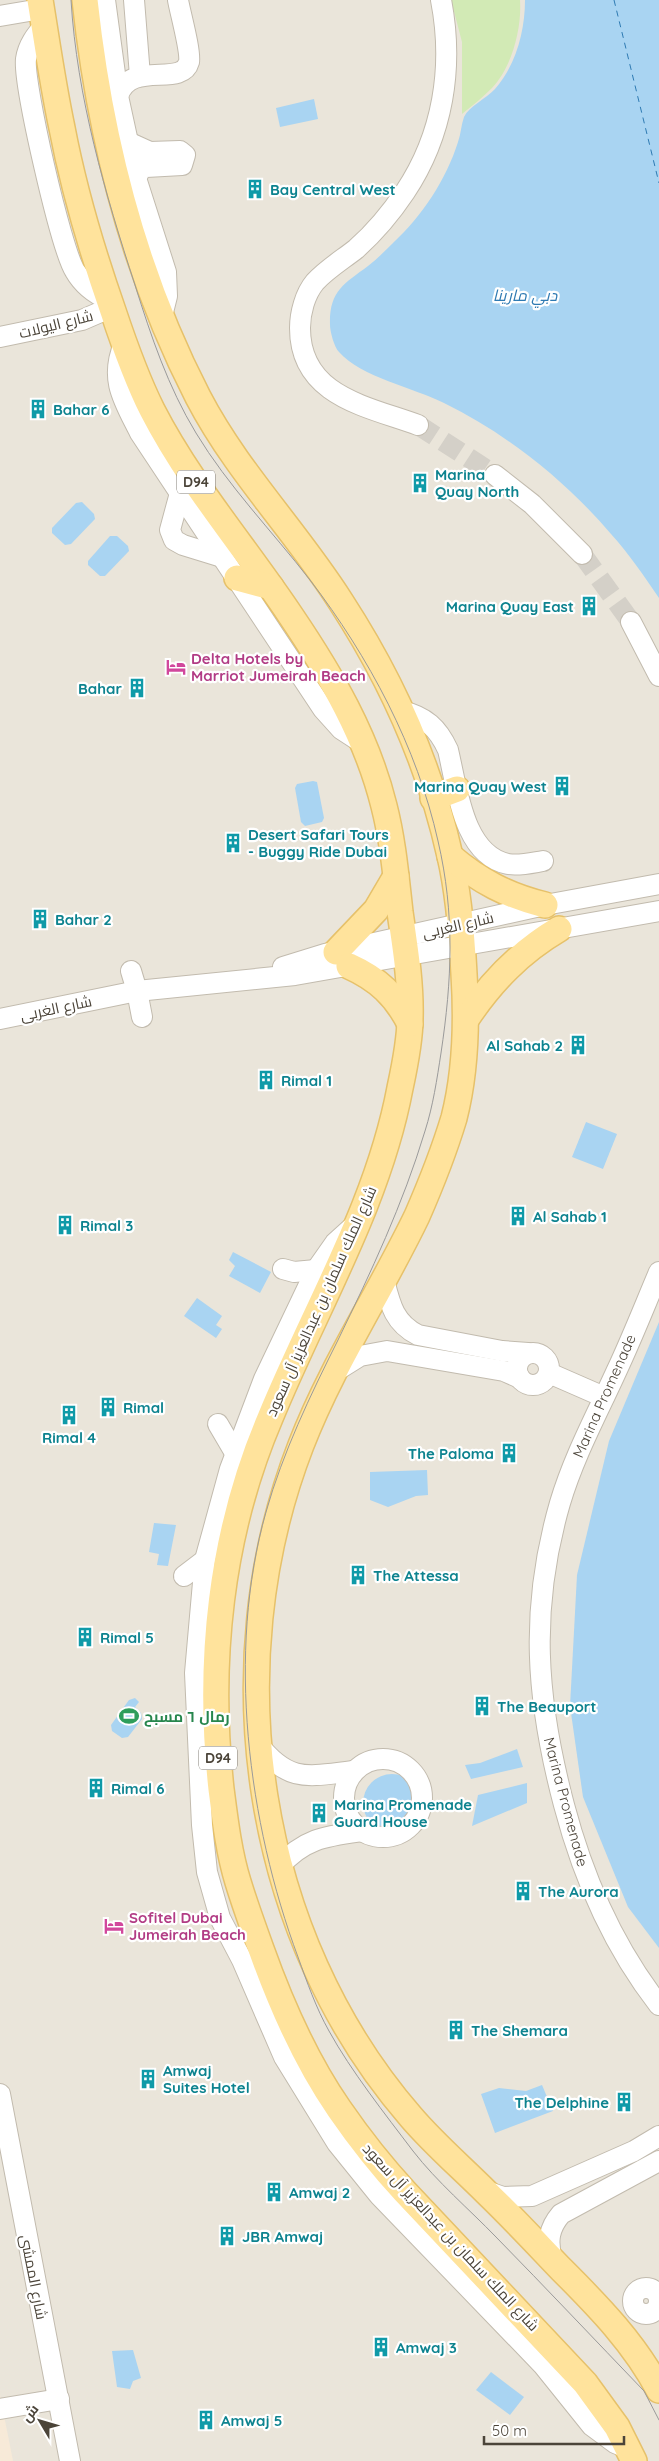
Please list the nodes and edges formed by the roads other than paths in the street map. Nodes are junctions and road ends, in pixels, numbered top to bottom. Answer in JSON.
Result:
{"nodes":[{"id":1,"x":85,"y":0,"type":"edge"},
{"id":2,"x":105,"y":0,"type":"edge"},
{"id":3,"x":134,"y":0,"type":"edge"},
{"id":4,"x":178,"y":0,"type":"edge"},
{"id":5,"x":441,"y":0,"type":"edge"},
{"id":6,"x":42,"y":11,"type":"edge"},
{"id":7,"x":0,"y":16,"type":"edge"},
{"id":8,"x":140,"y":76,"type":"junction"},
{"id":9,"x":118,"y":96,"type":"junction"},
{"id":10,"x":128,"y":142,"type":"junction"},
{"id":11,"x":145,"y":165,"type":"junction"},
{"id":12,"x":110,"y":304,"type":"junction"},
{"id":13,"x":161,"y":320,"type":"junction"},
{"id":14,"x":0,"y":337,"type":"edge"},
{"id":15,"x":124,"y":344,"type":"junction"},
{"id":16,"x":418,"y":425,"type":"tunnel mouth"},
{"id":17,"x":495,"y":475,"type":"tunnel mouth"},
{"id":18,"x":180,"y":493,"type":"junction"},
{"id":19,"x":582,"y":554,"type":"tunnel mouth"},
{"id":20,"x":222,"y":557,"type":"junction"},
{"id":21,"x":237,"y":578,"type":"junction"},
{"id":22,"x":271,"y":587,"type":"junction"},
{"id":23,"x":631,"y":622,"type":"tunnel mouth"},
{"id":24,"x":659,"y":676,"type":"edge"},
{"id":25,"x":401,"y":711,"type":"junction"},
{"id":26,"x":364,"y":744,"type":"junction"},
{"id":27,"x":457,"y":789,"type":"junction"},
{"id":28,"x":433,"y":798,"type":"junction"},
{"id":29,"x":450,"y":856,"type":"junction"},
{"id":30,"x":543,"y":861,"type":"dead end"},
{"id":31,"x":396,"y":876,"type":"junction"},
{"id":32,"x":659,"y":884,"type":"edge"},
{"id":33,"x":545,"y":905,"type":"junction"},
{"id":34,"x":659,"y":911,"type":"edge"},
{"id":35,"x":559,"y":929,"type":"junction"},
{"id":36,"x":462,"y":935,"type":"junction"},
{"id":37,"x":405,"y":947,"type":"junction"},
{"id":38,"x":343,"y":959,"type":"junction"},
{"id":39,"x":131,"y":971,"type":"dead end"},
{"id":40,"x":137,"y":991,"type":"junction"},
{"id":41,"x":142,"y":1017,"type":"dead end"},
{"id":42,"x":467,"y":1018,"type":"junction"},
{"id":43,"x":0,"y":1019,"type":"edge"},
{"id":44,"x":410,"y":1024,"type":"junction"},
{"id":45,"x":360,"y":1221,"type":"junction"},
{"id":46,"x":316,"y":1270,"type":"junction"},
{"id":47,"x":659,"y":1272,"type":"edge"},
{"id":48,"x":384,"y":1280,"type":"junction"},
{"id":49,"x":301,"y":1300,"type":"junction"},
{"id":50,"x":528,"y":1353,"type":"junction"},
{"id":51,"x":336,"y":1371,"type":"junction"},
{"id":52,"x":549,"y":1373,"type":"junction"},
{"id":53,"x":520,"y":1378,"type":"junction"},
{"id":54,"x":604,"y":1397,"type":"junction"},
{"id":55,"x":218,"y":1424,"type":"dead end"},
{"id":56,"x":235,"y":1453,"type":"junction"},
{"id":57,"x":205,"y":1560,"type":"junction"},
{"id":58,"x":184,"y":1576,"type":"dead end"},
{"id":59,"x":205,"y":1680,"type":"junction"},
{"id":60,"x":258,"y":1744,"type":"junction"},
{"id":61,"x":354,"y":1771,"type":"junction"},
{"id":62,"x":363,"y":1831,"type":"junction"},
{"id":63,"x":279,"y":1867,"type":"junction"},
{"id":64,"x":659,"y":2005,"type":"edge"},
{"id":65,"x":0,"y":2094,"type":"edge"},
{"id":66,"x":659,"y":2136,"type":"edge"},
{"id":67,"x":659,"y":2160,"type":"edge"},
{"id":68,"x":486,"y":2191,"type":"junction"},
{"id":69,"x":552,"y":2259,"type":"junction"},
{"id":70,"x":658,"y":2299,"type":"edge"},
{"id":71,"x":613,"y":2324,"type":"junction"},
{"id":72,"x":659,"y":2390,"type":"edge"},
{"id":73,"x":59,"y":2399,"type":"junction"},
{"id":74,"x":0,"y":2409,"type":"edge"},
{"id":75,"x":631,"y":2455,"type":"edge"},
{"id":76,"x":70,"y":2461,"type":"edge"}],
"edges":[{"from":1,"to":13,"type":"main road","number":"D94"},
{"from":2,"to":9,"type":"street"},
{"from":3,"to":8,"type":"street"},
{"from":4,"to":8,"type":"street"},
{"from":5,"to":16,"type":"street"},
{"from":6,"to":7,"type":"street"},
{"from":6,"to":12,"type":"main road","name":"شارع الملك سلمان بن عبدالعزيز آل سعود","number":"D94"},
{"from":8,"to":9,"type":"street"},
{"from":9,"to":10,"type":"street"},
{"from":10,"to":11,"type":"street"},
{"from":10,"to":11,"type":"street"},
{"from":11,"to":13,"type":"street"},
{"from":12,"to":14,"type":"street","name":"شارع اليولات"},
{"from":12,"to":15,"type":"main road","name":"شارع الملك سلمان بن عبدالعزيز آل سعود","number":"D94"},
{"from":13,"to":25,"type":"main road","number":"D94"},
{"from":15,"to":18,"type":"street"},
{"from":15,"to":22,"type":"main road","name":"شارع الملك سلمان بن عبدالعزيز آل سعود","number":"D94"},
{"from":17,"to":19,"type":"street"},
{"from":18,"to":20,"type":"street"},
{"from":18,"to":20,"type":"street"},
{"from":20,"to":21,"type":"street"},
{"from":21,"to":22,"type":"main road"},
{"from":21,"to":26,"type":"street"},
{"from":22,"to":26,"type":"main road","name":"شارع الملك سلمان بن عبدالعزيز آل سعود","number":"D94"},
{"from":23,"to":24,"type":"street"},
{"from":25,"to":27,"type":"street"},
{"from":25,"to":28,"type":"main road","number":"D94"},
{"from":26,"to":31,"type":"main road","name":"شارع الملك سلمان بن عبدالعزيز آل سعود","number":"D94"},
{"from":27,"to":28,"type":"main road"},
{"from":27,"to":30,"type":"street"},
{"from":28,"to":29,"type":"main road","number":"D94"},
{"from":29,"to":33,"type":"main road"},
{"from":29,"to":36,"type":"main road","number":"D94"},
{"from":31,"to":37,"type":"main road","name":"شارع الملك سلمان بن عبدالعزيز آل سعود","number":"D94"},
{"from":31,"to":38,"type":"main road"},
{"from":32,"to":33,"type":"street","name":"شارع الغربى"},
{"from":33,"to":36,"type":"street","name":"شارع الغربى"},
{"from":34,"to":35,"type":"street","name":"شارع الغربى"},
{"from":35,"to":36,"type":"street","name":"شارع الغربى"},
{"from":35,"to":42,"type":"main road"},
{"from":36,"to":37,"type":"street","name":"شارع الغربى"},
{"from":36,"to":42,"type":"main road","number":"D94"},
{"from":37,"to":38,"type":"street","name":"شارع الغربى"},
{"from":37,"to":44,"type":"main road","name":"شارع الملك سلمان بن عبدالعزيز آل سعود","number":"D94"},
{"from":38,"to":40,"type":"street","name":"شارع الغربى"},
{"from":38,"to":44,"type":"main road"},
{"from":39,"to":40,"type":"street"},
{"from":40,"to":41,"type":"street"},
{"from":40,"to":43,"type":"street","name":"شارع الغربى"},
{"from":42,"to":48,"type":"main road","number":"D94"},
{"from":44,"to":45,"type":"main road","name":"شارع الملك سلمان بن عبدالعزيز آل سعود","number":"D94"},
{"from":45,"to":46,"type":"street"},
{"from":45,"to":59,"type":"main road","name":"شارع الملك سلمان بن عبدالعزيز آل سعود","number":"D94"},
{"from":46,"to":49,"type":"street"},
{"from":46,"to":49,"type":"street"},
{"from":47,"to":54,"type":"street","name":"Marina Promenade"},
{"from":48,"to":50,"type":"street"},
{"from":48,"to":51,"type":"main road","number":"D94"},
{"from":49,"to":56,"type":"street"},
{"from":50,"to":52,"type":"street"},
{"from":50,"to":53,"type":"street"},
{"from":51,"to":53,"type":"street"},
{"from":51,"to":60,"type":"main road","number":"D94"},
{"from":52,"to":53,"type":"street"},
{"from":52,"to":54,"type":"street"},
{"from":54,"to":64,"type":"street","name":"Marina Promenade"},
{"from":55,"to":56,"type":"street"},
{"from":56,"to":57,"type":"street"},
{"from":57,"to":58,"type":"street"},
{"from":57,"to":59,"type":"street"},
{"from":59,"to":75,"type":"main road","name":"شارع الملك سلمان بن عبدالعزيز آل سعود","number":"D94"},
{"from":60,"to":61,"type":"street"},
{"from":60,"to":63,"type":"main road","number":"D94"},
{"from":61,"to":62,"type":"street"},
{"from":61,"to":62,"type":"street"},
{"from":62,"to":63,"type":"street"},
{"from":63,"to":68,"type":"main road","number":"D94"},
{"from":65,"to":73,"type":"street","name":"شارع الممشى"},
{"from":66,"to":68,"type":"street"},
{"from":67,"to":69,"type":"street"},
{"from":68,"to":69,"type":"main road","number":"D94"},
{"from":69,"to":71,"type":"main road","number":"D94"},
{"from":70,"to":71,"type":"street"},
{"from":71,"to":72,"type":"main road","number":"D94"},
{"from":73,"to":74,"type":"street"},
{"from":73,"to":76,"type":"street","name":"شارع الممشى"}]}
